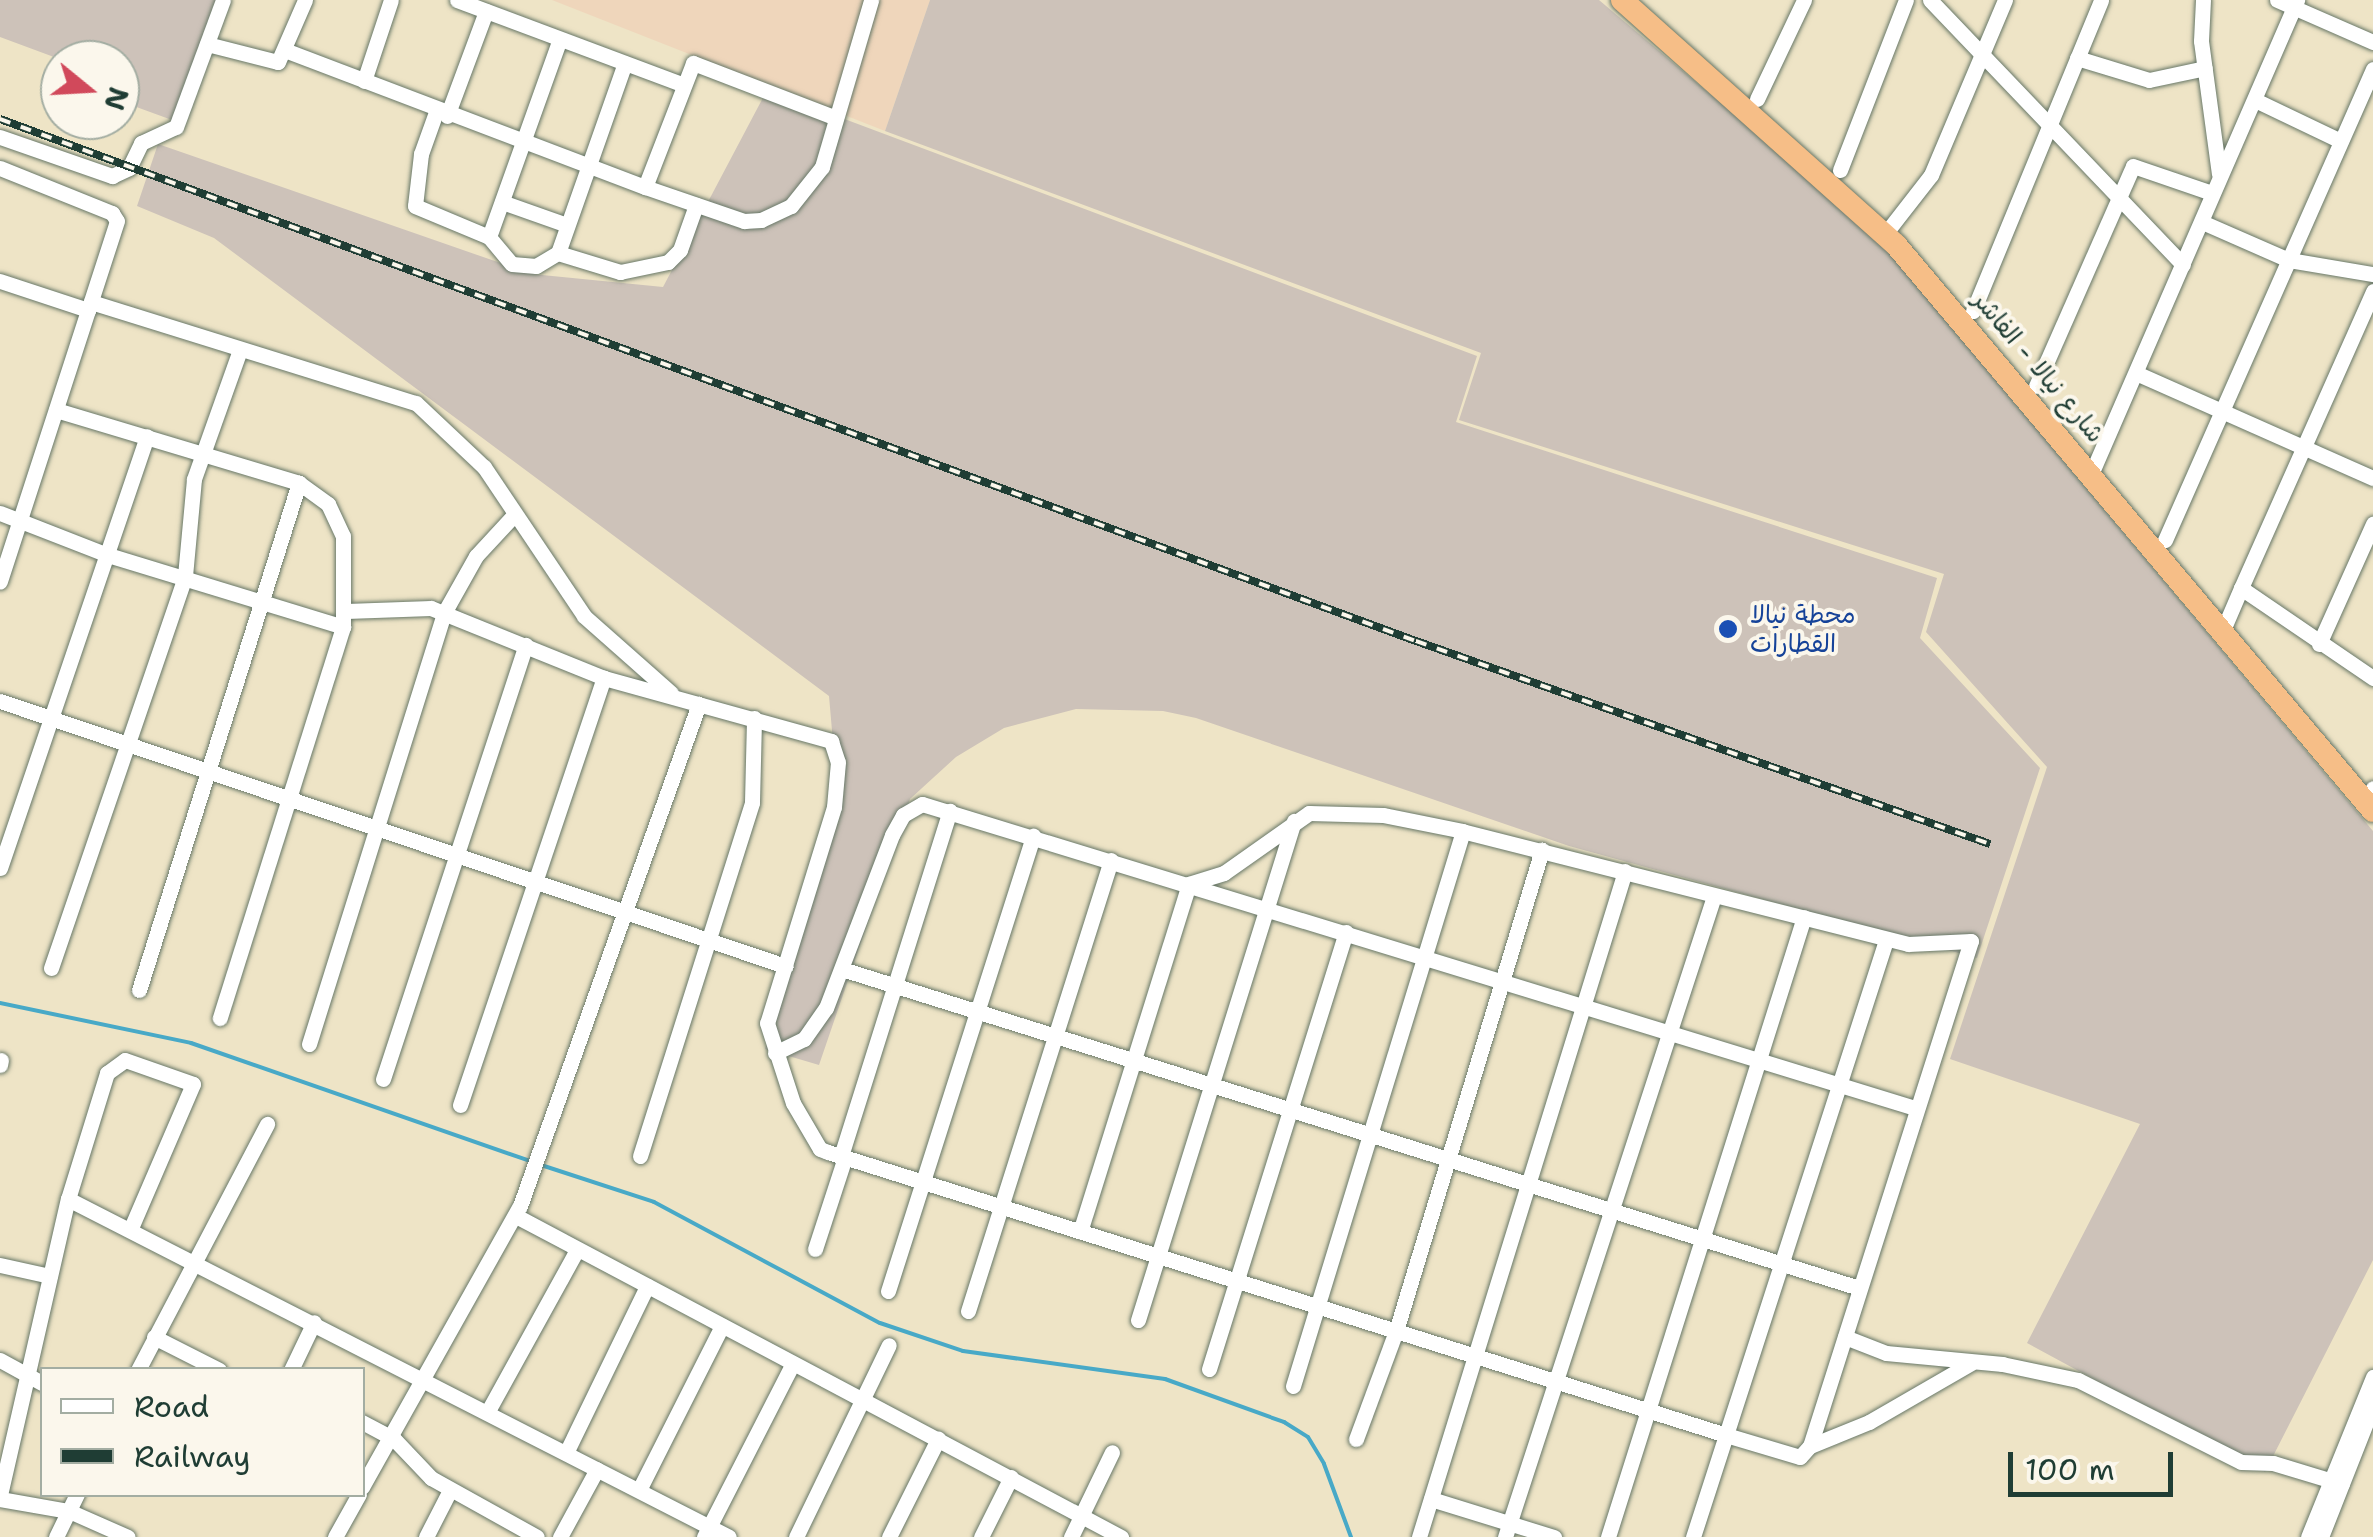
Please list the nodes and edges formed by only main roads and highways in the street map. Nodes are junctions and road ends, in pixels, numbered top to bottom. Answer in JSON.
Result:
{"nodes":[{"id":1,"x":1634,"y":2,"type":"edge"},
{"id":2,"x":1890,"y":229,"type":"junction"},
{"id":3,"x":2095,"y":466,"type":"junction"},
{"id":4,"x":2175,"y":563,"type":"junction"},
{"id":5,"x":2350,"y":773,"type":"junction"},
{"id":6,"x":2373,"y":790,"type":"edge"},
{"id":7,"x":2373,"y":810,"type":"edge"}],
"edges":[{"from":1,"to":2,"type":"highway","name":"شارع نيالا - الفاشر"},
{"from":1,"to":2,"type":"highway","name":"شارع نيالا - الفاشر"},
{"from":2,"to":3,"type":"highway","name":"شارع نيالا - الفاشر"},
{"from":2,"to":3,"type":"highway","name":"شارع نيالا - الفاشر"},
{"from":3,"to":4,"type":"highway","name":"شارع نيالا - الفاشر"},
{"from":3,"to":4,"type":"highway","name":"شارع نيالا - الفاشر"},
{"from":4,"to":5,"type":"highway","name":"شارع نيالا - الفاشر"},
{"from":5,"to":6,"type":"highway","name":"شارع نيالا - الفاشر"},
{"from":5,"to":7,"type":"highway","name":"شارع نيالا - الفاشر"}]}
